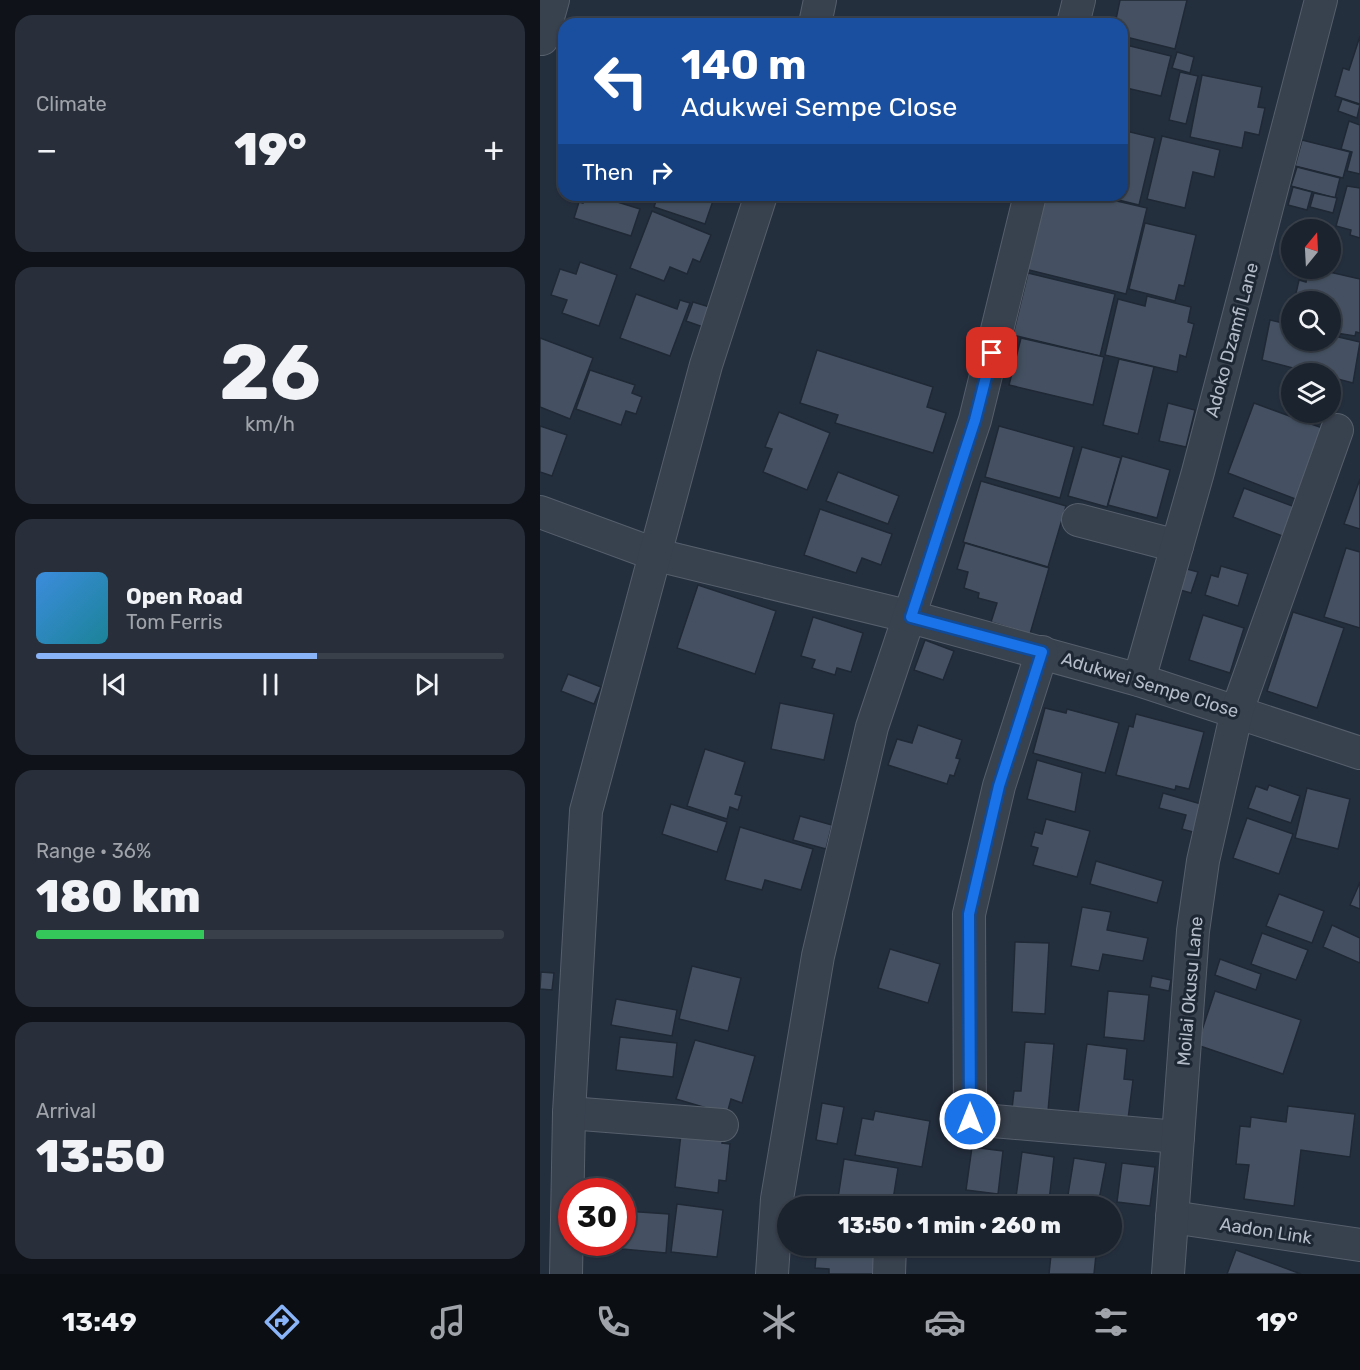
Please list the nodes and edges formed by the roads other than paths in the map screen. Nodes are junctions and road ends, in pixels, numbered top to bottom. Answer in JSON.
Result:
{"nodes":[{"id":1,"x":553,"y":0,"type":"edge"},
{"id":2,"x":820,"y":0,"type":"edge"},
{"id":3,"x":1079,"y":0,"type":"edge"},
{"id":4,"x":1321,"y":0,"type":"edge"},
{"id":5,"x":816,"y":18,"type":"edge"},
{"id":6,"x":1074,"y":18,"type":"edge"},
{"id":7,"x":542,"y":39,"type":"dead end"},
{"id":8,"x":759,"y":201,"type":"edge"},
{"id":9,"x":1029,"y":201,"type":"edge"},
{"id":10,"x":1337,"y":430,"type":"dead end"},
{"id":11,"x":540,"y":512,"type":"edge"},
{"id":12,"x":1078,"y":520,"type":"dead end"},
{"id":13,"x":1177,"y":546,"type":"junction"},
{"id":14,"x":657,"y":555,"type":"junction"},
{"id":15,"x":911,"y":617,"type":"junction"},
{"id":16,"x":1042,"y":652,"type":"junction"},
{"id":17,"x":1139,"y":680,"type":"junction"},
{"id":18,"x":1237,"y":711,"type":"junction"},
{"id":19,"x":1360,"y":753,"type":"edge"},
{"id":20,"x":569,"y":1113,"type":"junction"},
{"id":21,"x":722,"y":1125,"type":"dead end"},
{"id":22,"x":1178,"y":1137,"type":"junction"},
{"id":23,"x":1172,"y":1217,"type":"junction"},
{"id":24,"x":1360,"y":1245,"type":"edge"},
{"id":25,"x":890,"y":1256,"type":"edge"},
{"id":26,"x":566,"y":1274,"type":"edge"},
{"id":27,"x":772,"y":1274,"type":"edge"},
{"id":28,"x":889,"y":1274,"type":"edge"},
{"id":29,"x":1168,"y":1274,"type":"edge"}],
"edges":[{"from":1,"to":7,"type":"street"},
{"from":2,"to":5,"type":"street"},
{"from":3,"to":6,"type":"street"},
{"from":4,"to":13,"type":"street","name":"Adoko Dzamfi Lane"},
{"from":8,"to":14,"type":"street"},
{"from":9,"to":15,"type":"street"},
{"from":10,"to":18,"type":"street","name":"Moilai Okusu Lane"},
{"from":11,"to":14,"type":"street","name":"Adukwei Sempe Close"},
{"from":12,"to":13,"type":"street"},
{"from":13,"to":17,"type":"street","name":"Adoko Dzamfi Lane"},
{"from":14,"to":15,"type":"street","name":"Adukwei Sempe Close"},
{"from":14,"to":20,"type":"street"},
{"from":15,"to":16,"type":"street","name":"Adukwei Sempe Close"},
{"from":15,"to":27,"type":"street"},
{"from":16,"to":17,"type":"street","name":"Adukwei Sempe Close"},
{"from":16,"to":22,"type":"street"},
{"from":17,"to":18,"type":"street","name":"Adukwei Sempe Close"},
{"from":18,"to":19,"type":"street","name":"Adukwei Sempe Close"},
{"from":18,"to":22,"type":"street","name":"Moilai Okusu Lane"},
{"from":20,"to":21,"type":"street"},
{"from":20,"to":26,"type":"street"},
{"from":22,"to":23,"type":"street","name":"Moilai Okusu Lane"},
{"from":23,"to":24,"type":"street","name":"Aadon Link"},
{"from":23,"to":29,"type":"street","name":"Moilai Okusu Lane"},
{"from":25,"to":28,"type":"street"}]}
